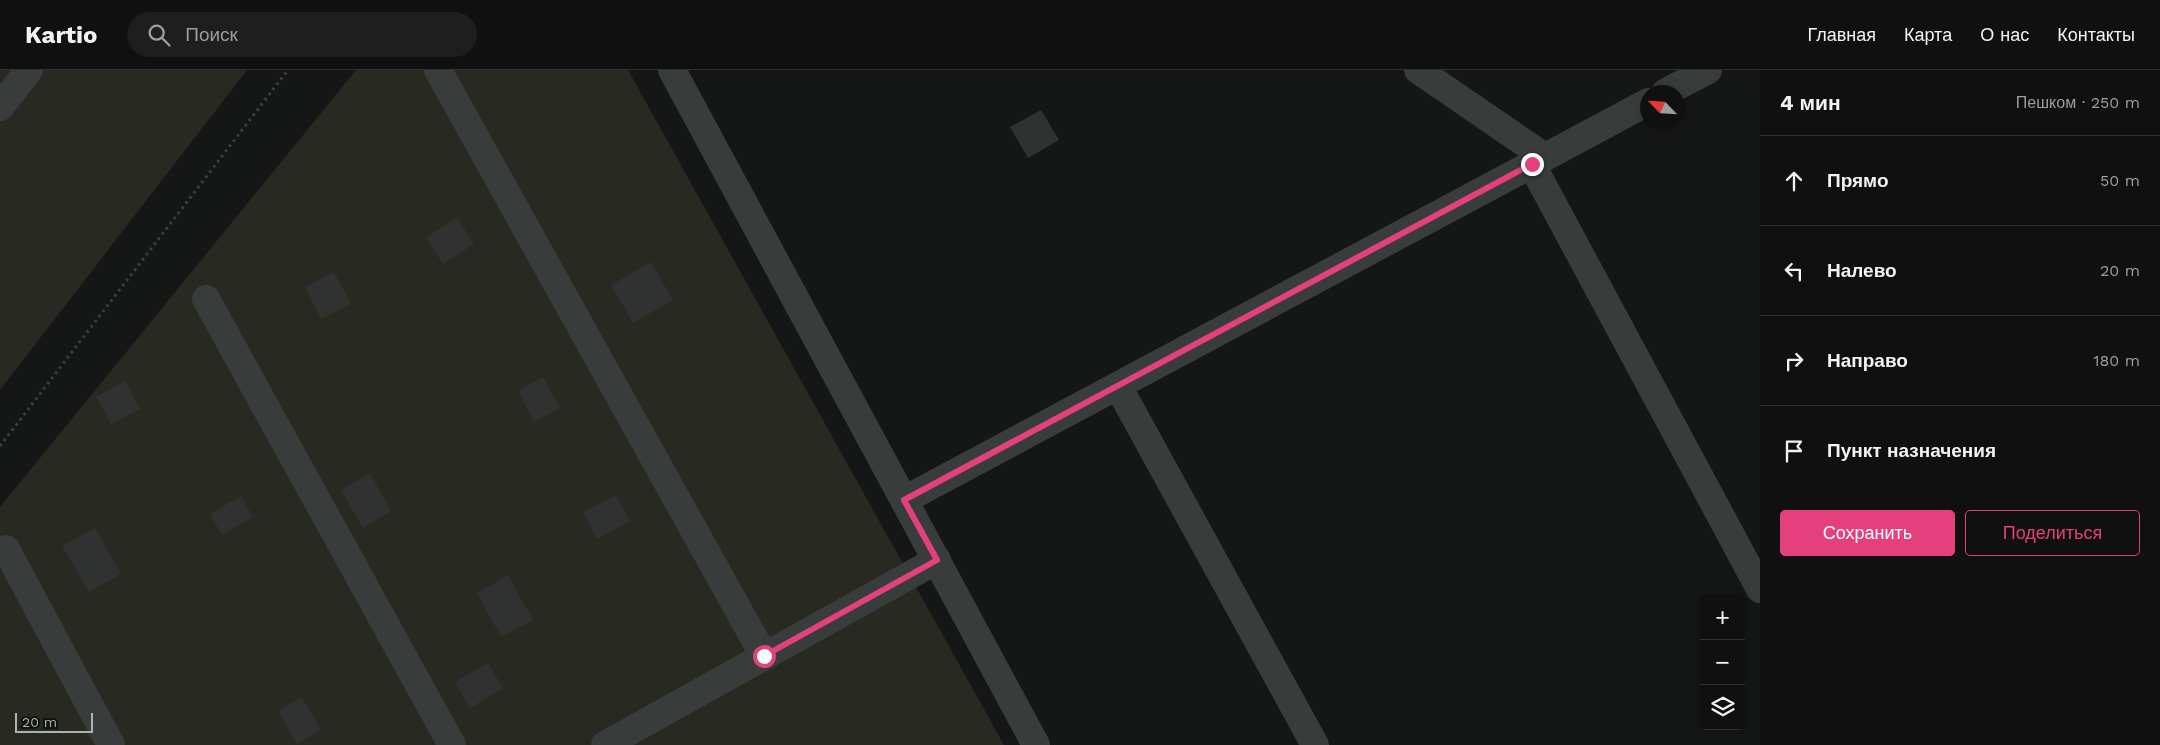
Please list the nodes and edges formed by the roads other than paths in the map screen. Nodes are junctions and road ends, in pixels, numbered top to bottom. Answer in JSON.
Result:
{"nodes":[{"id":1,"x":29,"y":70,"type":"edge"},
{"id":2,"x":438,"y":70,"type":"edge"},
{"id":3,"x":672,"y":70,"type":"edge"},
{"id":4,"x":1418,"y":70,"type":"edge"},
{"id":5,"x":1708,"y":70,"type":"edge"},
{"id":6,"x":1679,"y":85,"type":"edge"},
{"id":7,"x":2,"y":98,"type":"edge"},
{"id":8,"x":1640,"y":106,"type":"edge"},
{"id":9,"x":1538,"y":161,"type":"junction"},
{"id":10,"x":206,"y":299,"type":"dead end"},
{"id":11,"x":1118,"y":386,"type":"junction"},
{"id":12,"x":904,"y":500,"type":"junction"},
{"id":13,"x":6,"y":549,"type":"dead end"},
{"id":14,"x":937,"y":560,"type":"junction"},
{"id":15,"x":1760,"y":589,"type":"edge"},
{"id":16,"x":764,"y":656,"type":"junction"},
{"id":17,"x":111,"y":745,"type":"edge"},
{"id":18,"x":452,"y":745,"type":"edge"},
{"id":19,"x":605,"y":745,"type":"edge"},
{"id":20,"x":1036,"y":745,"type":"edge"},
{"id":21,"x":1315,"y":745,"type":"edge"}],
"edges":[{"from":1,"to":7,"type":"street"},
{"from":2,"to":16,"type":"street"},
{"from":3,"to":12,"type":"street"},
{"from":4,"to":9,"type":"street"},
{"from":5,"to":6,"type":"street"},
{"from":8,"to":9,"type":"street"},
{"from":9,"to":11,"type":"street"},
{"from":9,"to":15,"type":"street"},
{"from":10,"to":18,"type":"street"},
{"from":11,"to":12,"type":"street"},
{"from":11,"to":21,"type":"street"},
{"from":12,"to":14,"type":"street"},
{"from":13,"to":17,"type":"street"},
{"from":14,"to":16,"type":"street"},
{"from":14,"to":20,"type":"street"},
{"from":16,"to":19,"type":"street"}]}
